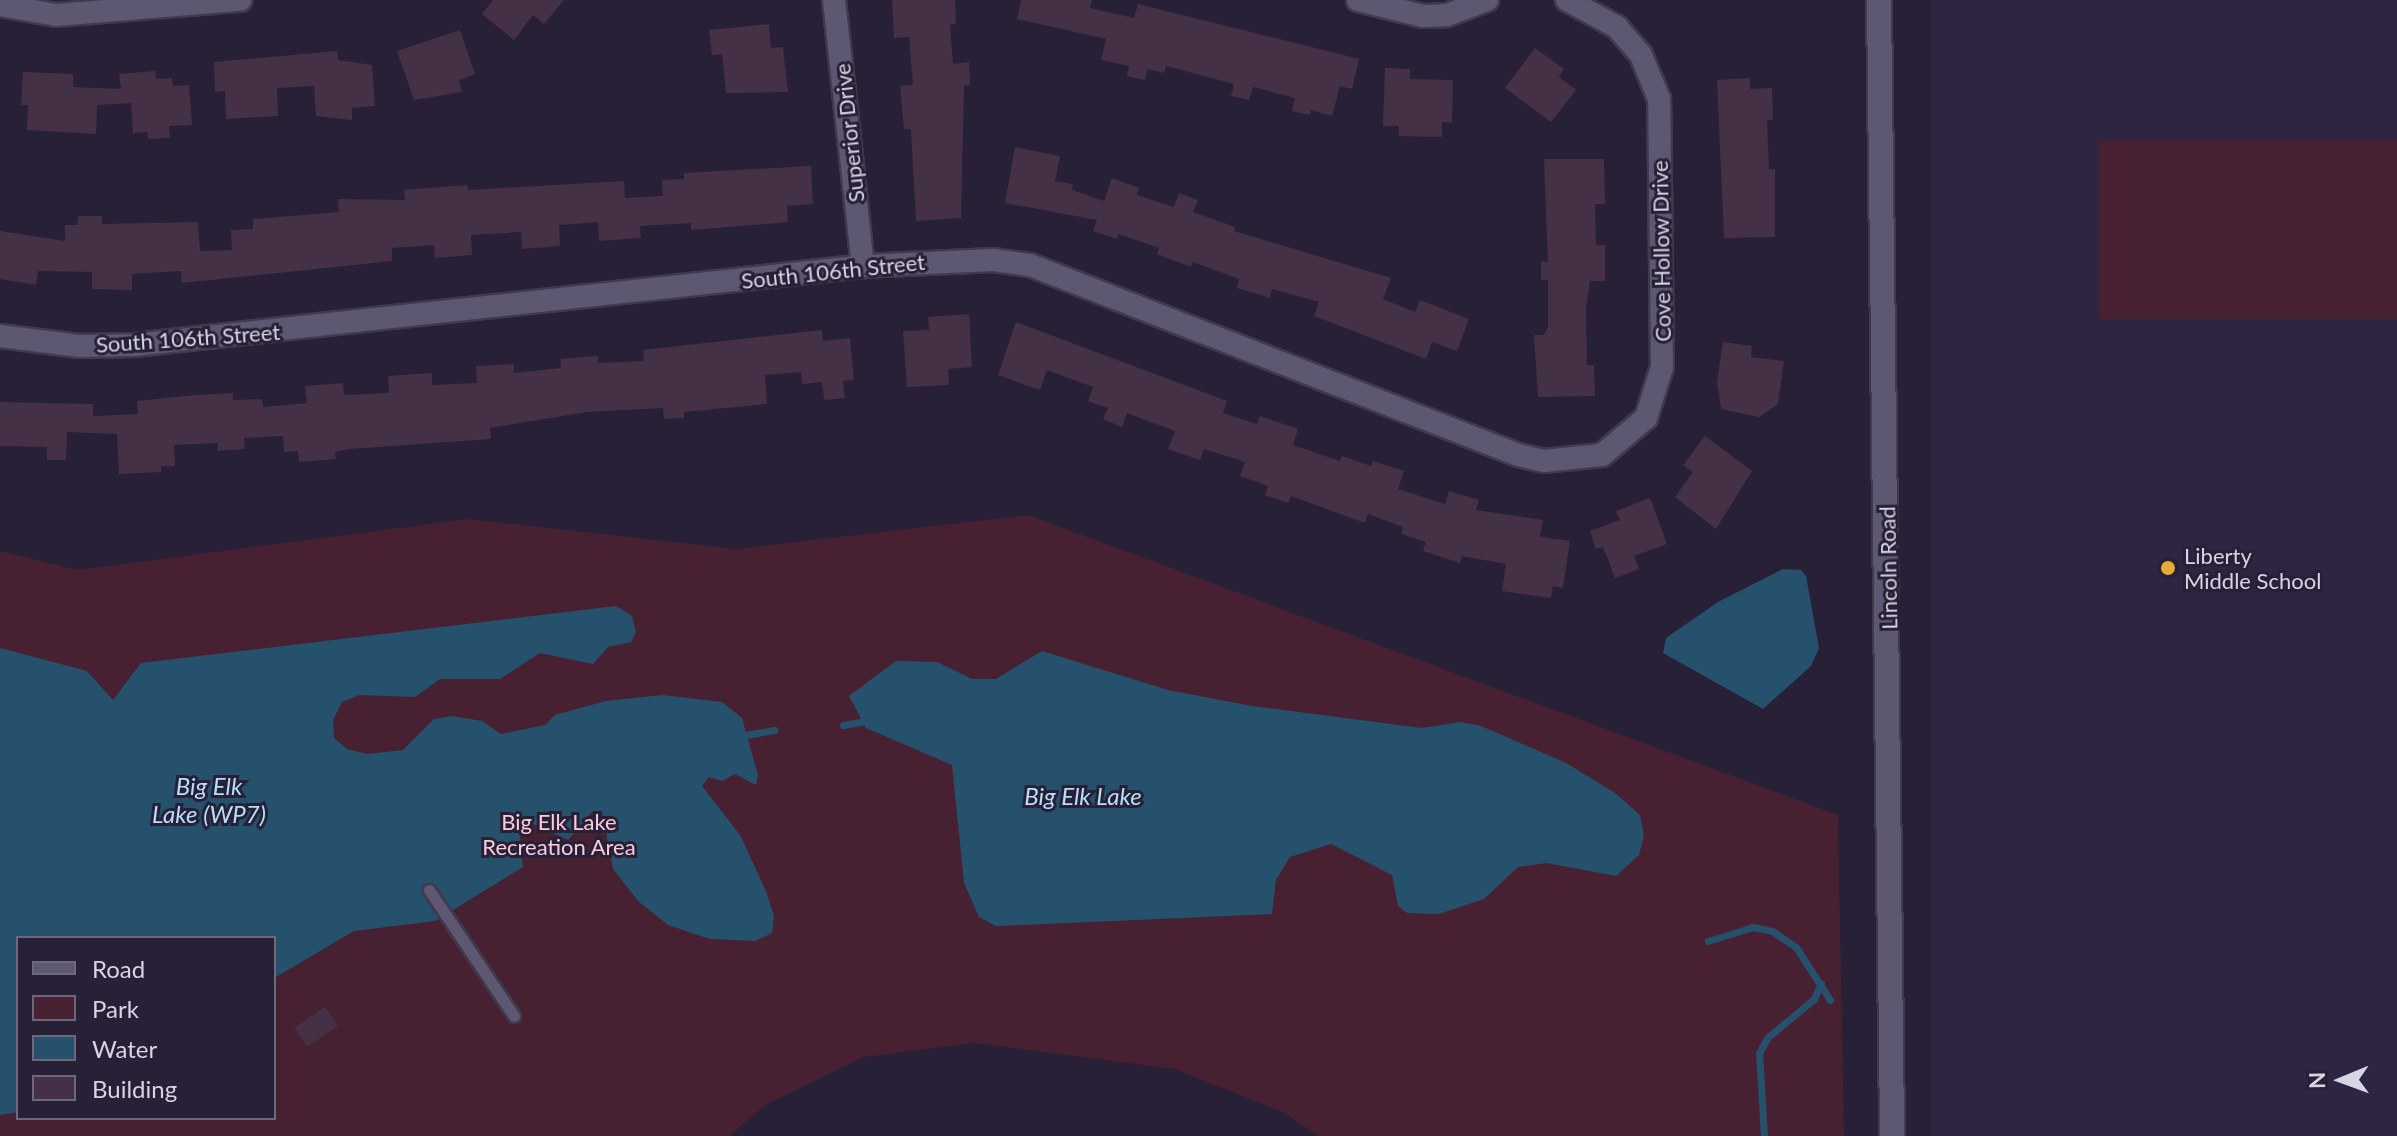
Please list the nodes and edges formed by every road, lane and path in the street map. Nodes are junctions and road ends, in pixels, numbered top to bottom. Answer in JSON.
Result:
{"nodes":[{"id":1,"x":240,"y":0,"type":"edge"},
{"id":2,"x":834,"y":0,"type":"edge"},
{"id":3,"x":1358,"y":0,"type":"edge"},
{"id":4,"x":1487,"y":0,"type":"edge"},
{"id":5,"x":1567,"y":0,"type":"edge"},
{"id":6,"x":1879,"y":0,"type":"edge"},
{"id":7,"x":0,"y":5,"type":"edge"},
{"id":8,"x":863,"y":266,"type":"junction"},
{"id":9,"x":0,"y":336,"type":"edge"},
{"id":10,"x":1627,"y":439,"type":"joint"},
{"id":11,"x":429,"y":890,"type":"dead end"},
{"id":12,"x":514,"y":1016,"type":"dead end"},
{"id":13,"x":1892,"y":1136,"type":"edge"}],
"edges":[{"from":1,"to":7,"type":"street"},
{"from":2,"to":8,"type":"street","name":"Superior Drive"},
{"from":3,"to":4,"type":"street"},
{"from":5,"to":10,"type":"street","name":"Cove Hollow Drive"},
{"from":6,"to":13,"type":"street","name":"Lincoln Road"},
{"from":8,"to":9,"type":"street","name":"South 106th Street"},
{"from":8,"to":10,"type":"street","name":"South 106th Street"},
{"from":11,"to":12,"type":"lane"}]}
